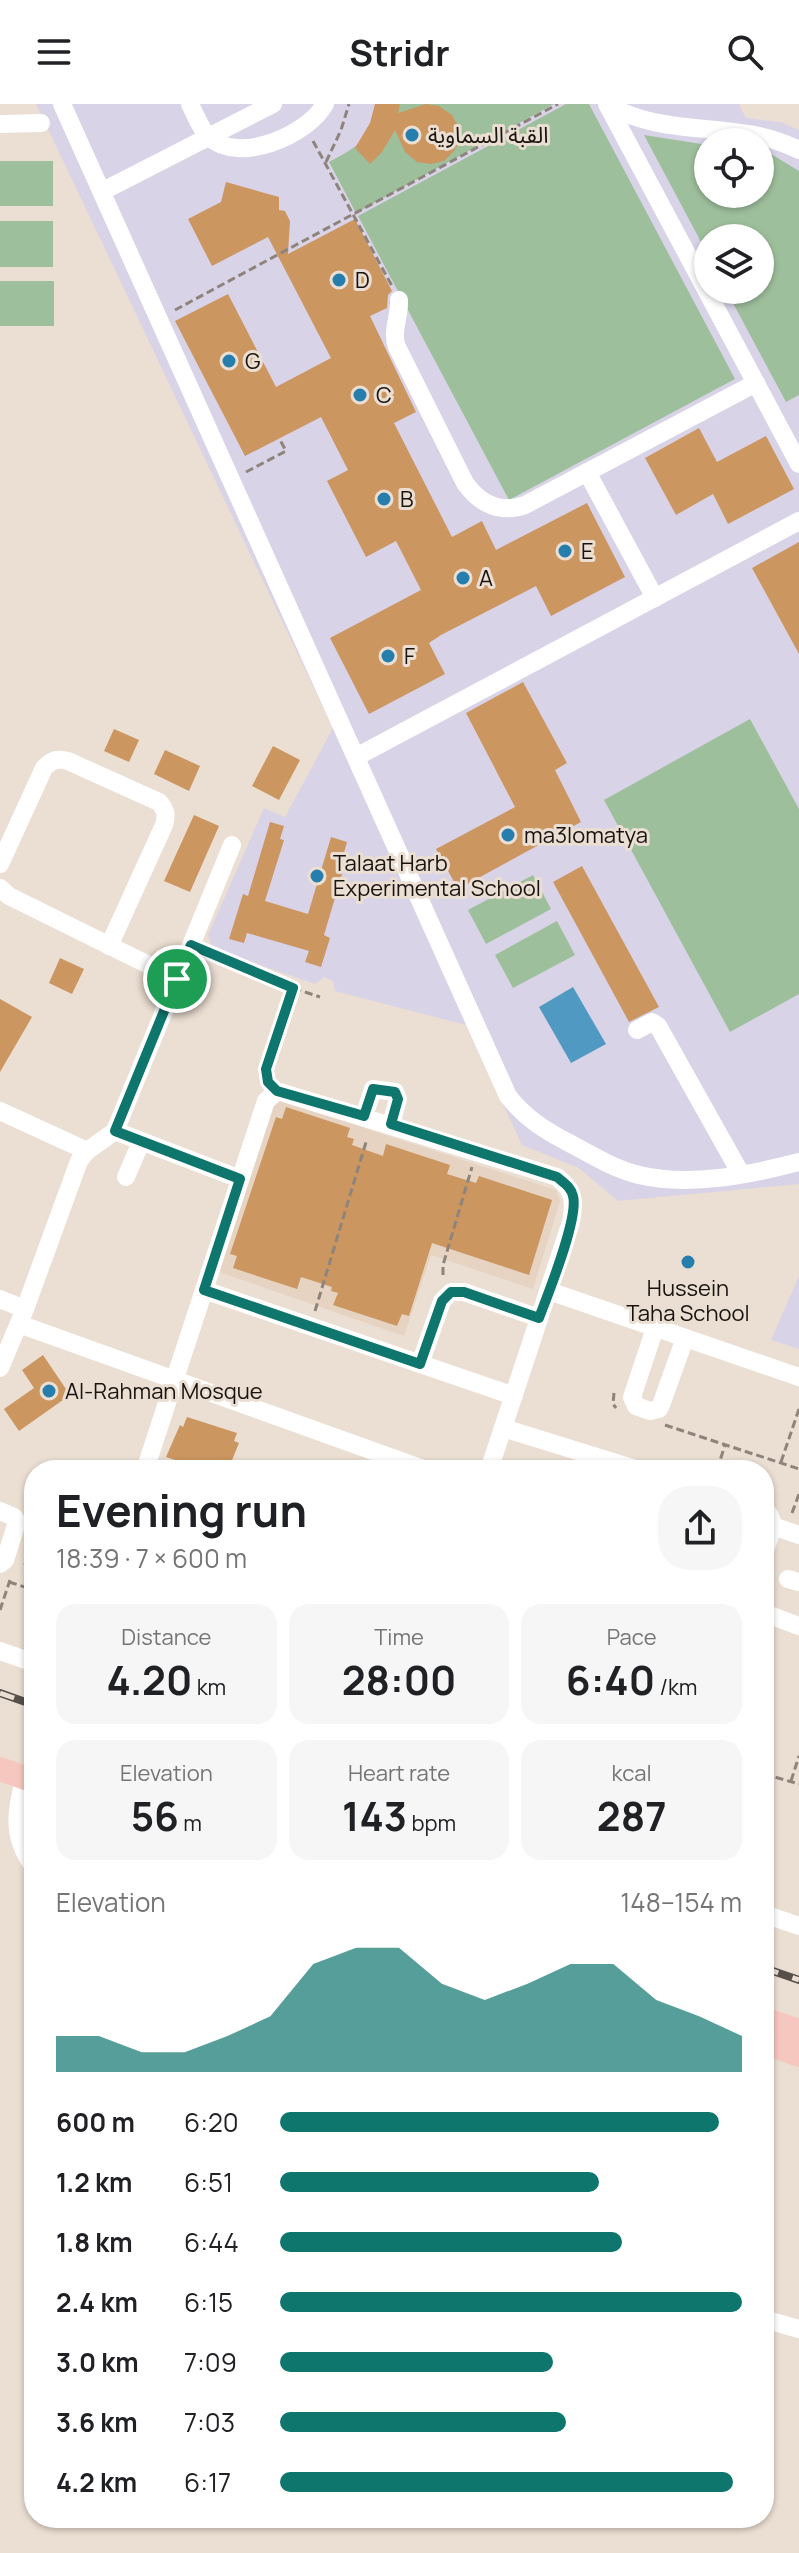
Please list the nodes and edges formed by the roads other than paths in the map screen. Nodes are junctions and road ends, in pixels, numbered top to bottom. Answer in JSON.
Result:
{"nodes":[{"id":1,"x":62,"y":104,"type":"edge"},
{"id":2,"x":190,"y":104,"type":"edge"},
{"id":3,"x":273,"y":104,"type":"edge"},
{"id":4,"x":325,"y":104,"type":"edge"},
{"id":5,"x":607,"y":105,"type":"edge"},
{"id":6,"x":41,"y":123,"type":"dead end"},
{"id":7,"x":0,"y":124,"type":"edge"},
{"id":8,"x":209,"y":137,"type":"junction"},
{"id":9,"x":799,"y":150,"type":"edge"},
{"id":10,"x":103,"y":191,"type":"junction"},
{"id":11,"x":399,"y":300,"type":"road end"},
{"id":12,"x":756,"y":383,"type":"junction"},
{"id":13,"x":799,"y":464,"type":"edge"},
{"id":14,"x":587,"y":472,"type":"junction"},
{"id":15,"x":799,"y":521,"type":"edge"},
{"id":16,"x":655,"y":598,"type":"junction"},
{"id":17,"x":356,"y":757,"type":"junction"},
{"id":18,"x":232,"y":845,"type":"dead end"},
{"id":19,"x":0,"y":864,"type":"edge"},
{"id":20,"x":0,"y":888,"type":"edge"},
{"id":21,"x":109,"y":946,"type":"junction"},
{"id":22,"x":177,"y":979,"type":"junction"},
{"id":23,"x":637,"y":1030,"type":"dead end"},
{"id":24,"x":0,"y":1111,"type":"edge"},
{"id":25,"x":115,"y":1131,"type":"junction"},
{"id":26,"x":141,"y":1142,"type":"junction"},
{"id":27,"x":87,"y":1151,"type":"junction"},
{"id":28,"x":797,"y":1165,"type":"edge"},
{"id":29,"x":741,"y":1174,"type":"junction"},
{"id":30,"x":126,"y":1177,"type":"dead end"},
{"id":31,"x":240,"y":1179,"type":"junction"},
{"id":32,"x":204,"y":1290,"type":"junction"},
{"id":33,"x":549,"y":1291,"type":"junction"},
{"id":34,"x":0,"y":1299,"type":"edge"},
{"id":35,"x":22,"y":1316,"type":"junction"},
{"id":36,"x":539,"y":1318,"type":"junction"},
{"id":37,"x":655,"y":1328,"type":"junction"},
{"id":38,"x":685,"y":1338,"type":"junction"},
{"id":39,"x":420,"y":1364,"type":"junction"},
{"id":40,"x":0,"y":1368,"type":"edge"},
{"id":41,"x":799,"y":1377,"type":"edge"},
{"id":42,"x":175,"y":1380,"type":"junction"},
{"id":43,"x":514,"y":1396,"type":"junction"},
{"id":44,"x":503,"y":1428,"type":"junction"},
{"id":45,"x":148,"y":1460,"type":"edge"},
{"id":46,"x":398,"y":1460,"type":"edge"},
{"id":47,"x":492,"y":1460,"type":"edge"},
{"id":48,"x":585,"y":1460,"type":"edge"},
{"id":49,"x":0,"y":1511,"type":"edge"},
{"id":50,"x":774,"y":1526,"type":"edge"},
{"id":51,"x":799,"y":1535,"type":"edge"},
{"id":52,"x":8,"y":1562,"type":"edge"},
{"id":53,"x":774,"y":1617,"type":"edge"},
{"id":54,"x":799,"y":1626,"type":"edge"},
{"id":55,"x":0,"y":1651,"type":"edge"},
{"id":56,"x":24,"y":1659,"type":"edge"},
{"id":57,"x":0,"y":1756,"type":"edge"},
{"id":58,"x":0,"y":1769,"type":"edge"},
{"id":59,"x":24,"y":1771,"type":"edge"},
{"id":60,"x":24,"y":1774,"type":"edge"},
{"id":61,"x":24,"y":1790,"type":"edge"},
{"id":62,"x":24,"y":1853,"type":"edge"},
{"id":63,"x":774,"y":1917,"type":"edge"},
{"id":64,"x":799,"y":1926,"type":"edge"},
{"id":65,"x":774,"y":2022,"type":"edge"},
{"id":66,"x":799,"y":2031,"type":"edge"},
{"id":67,"x":774,"y":2046,"type":"edge"},
{"id":68,"x":799,"y":2055,"type":"edge"},
{"id":69,"x":774,"y":2322,"type":"edge"},
{"id":70,"x":799,"y":2329,"type":"edge"}],
"edges":[{"from":1,"to":10,"type":"street"},
{"from":2,"to":8,"type":"street"},
{"from":3,"to":8,"type":"street"},
{"from":4,"to":8,"type":"street"},
{"from":5,"to":9,"type":"street"},
{"from":5,"to":12,"type":"street"},
{"from":6,"to":7,"type":"street"},
{"from":8,"to":10,"type":"street"},
{"from":10,"to":17,"type":"street"},
{"from":11,"to":14,"type":"street"},
{"from":12,"to":13,"type":"street"},
{"from":12,"to":14,"type":"street"},
{"from":14,"to":16,"type":"street"},
{"from":15,"to":16,"type":"street"},
{"from":16,"to":17,"type":"street"},
{"from":17,"to":29,"type":"street"},
{"from":18,"to":22,"type":"street"},
{"from":19,"to":21,"type":"street"},
{"from":20,"to":21,"type":"street"},
{"from":21,"to":22,"type":"street"},
{"from":22,"to":25,"type":"street"},
{"from":23,"to":29,"type":"street"},
{"from":24,"to":27,"type":"street"},
{"from":25,"to":26,"type":"street"},
{"from":25,"to":27,"type":"street"},
{"from":26,"to":30,"type":"street"},
{"from":26,"to":31,"type":"street"},
{"from":27,"to":35,"type":"street"},
{"from":28,"to":29,"type":"street"},
{"from":31,"to":32,"type":"street"},
{"from":31,"to":33,"type":"street"},
{"from":32,"to":39,"type":"street"},
{"from":32,"to":42,"type":"street"},
{"from":33,"to":36,"type":"street"},
{"from":33,"to":37,"type":"street"},
{"from":34,"to":35,"type":"street"},
{"from":35,"to":40,"type":"street"},
{"from":35,"to":42,"type":"street"},
{"from":36,"to":39,"type":"street"},
{"from":36,"to":43,"type":"street"},
{"from":37,"to":38,"type":"street"},
{"from":37,"to":38,"type":"street"},
{"from":38,"to":41,"type":"street"},
{"from":39,"to":43,"type":"street"},
{"from":42,"to":45,"type":"street"},
{"from":42,"to":46,"type":"street"},
{"from":43,"to":44,"type":"street"},
{"from":44,"to":47,"type":"street"},
{"from":44,"to":48,"type":"street"},
{"from":49,"to":52,"type":"street"},
{"from":50,"to":51,"type":"street"},
{"from":53,"to":54,"type":"street"},
{"from":55,"to":56,"type":"street"},
{"from":57,"to":59,"type":"main road"},
{"from":58,"to":60,"type":"main road"},
{"from":61,"to":62,"type":"street"},
{"from":63,"to":64,"type":"street"},
{"from":65,"to":66,"type":"main road"},
{"from":67,"to":68,"type":"main road"},
{"from":69,"to":70,"type":"street"}]}
